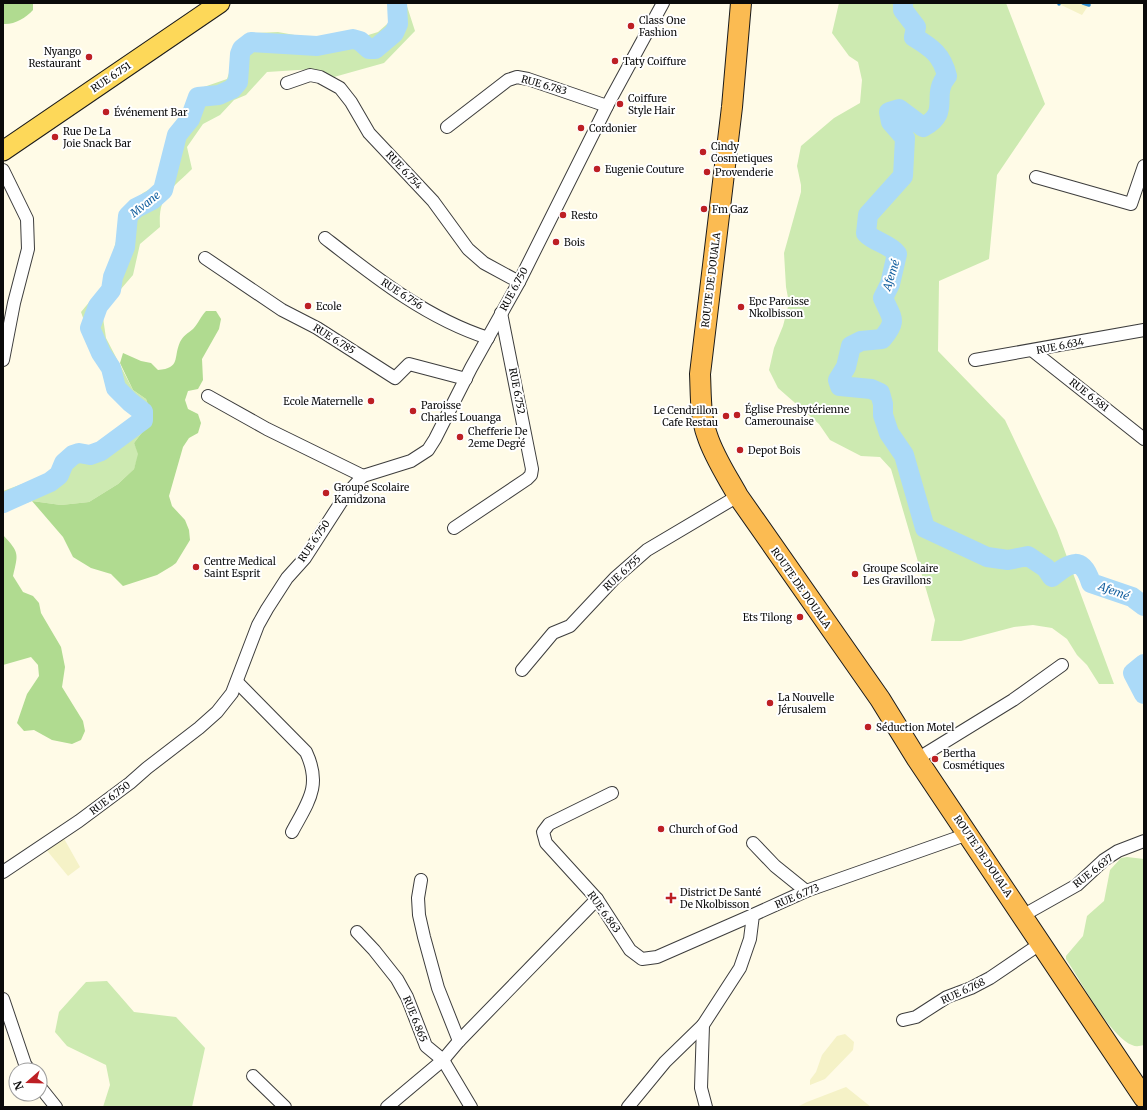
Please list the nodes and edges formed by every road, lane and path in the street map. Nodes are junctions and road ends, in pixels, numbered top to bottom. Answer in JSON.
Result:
{"nodes":[{"id":1,"x":220,"y":3,"type":"edge"},
{"id":2,"x":663,"y":3,"type":"edge"},
{"id":3,"x":741,"y":3,"type":"edge"},
{"id":4,"x":287,"y":83,"type":"dead end"},
{"id":5,"x":607,"y":106,"type":"junction"},
{"id":6,"x":448,"y":127,"type":"dead end"},
{"id":7,"x":3,"y":151,"type":"edge"},
{"id":8,"x":1144,"y":166,"type":"edge"},
{"id":9,"x":3,"y":170,"type":"edge"},
{"id":10,"x":1036,"y":177,"type":"dead end"},
{"id":11,"x":325,"y":238,"type":"dead end"},
{"id":12,"x":205,"y":258,"type":"dead end"},
{"id":13,"x":519,"y":282,"type":"junction"},
{"id":14,"x":501,"y":313,"type":"junction"},
{"id":15,"x":1144,"y":330,"type":"edge"},
{"id":16,"x":488,"y":338,"type":"junction"},
{"id":17,"x":1033,"y":351,"type":"junction"},
{"id":18,"x":3,"y":360,"type":"edge"},
{"id":19,"x":976,"y":360,"type":"dead end"},
{"id":20,"x":466,"y":379,"type":"junction"},
{"id":21,"x":208,"y":396,"type":"dead end"},
{"id":22,"x":1144,"y":439,"type":"edge"},
{"id":23,"x":363,"y":476,"type":"junction"},
{"id":24,"x":738,"y":496,"type":"junction"},
{"id":25,"x":454,"y":528,"type":"dead end"},
{"id":26,"x":1062,"y":666,"type":"dead end"},
{"id":27,"x":522,"y":670,"type":"dead end"},
{"id":28,"x":237,"y":682,"type":"junction"},
{"id":29,"x":917,"y":760,"type":"junction"},
{"id":30,"x":612,"y":793,"type":"dead end"},
{"id":31,"x":292,"y":832,"type":"dead end"},
{"id":32,"x":968,"y":834,"type":"junction"},
{"id":33,"x":1144,"y":841,"type":"edge"},
{"id":34,"x":753,"y":842,"type":"dead end"},
{"id":35,"x":3,"y":872,"type":"edge"},
{"id":36,"x":421,"y":880,"type":"dead end"},
{"id":37,"x":806,"y":891,"type":"junction"},
{"id":38,"x":597,"y":899,"type":"junction"},
{"id":39,"x":753,"y":915,"type":"junction"},
{"id":40,"x":1022,"y":916,"type":"junction"},
{"id":41,"x":357,"y":932,"type":"dead end"},
{"id":42,"x":1040,"y":944,"type":"junction"},
{"id":43,"x":3,"y":999,"type":"edge"},
{"id":44,"x":902,"y":1020,"type":"dead end"},
{"id":45,"x":703,"y":1025,"type":"junction"},
{"id":46,"x":459,"y":1041,"type":"junction"},
{"id":47,"x":444,"y":1060,"type":"junction"},
{"id":48,"x":23,"y":1062,"type":"edge"},
{"id":49,"x":253,"y":1076,"type":"dead end"},
{"id":50,"x":48,"y":1097,"type":"edge"},
{"id":51,"x":1144,"y":1098,"type":"edge"},
{"id":52,"x":56,"y":1107,"type":"edge"},
{"id":53,"x":285,"y":1107,"type":"edge"},
{"id":54,"x":387,"y":1107,"type":"edge"},
{"id":55,"x":471,"y":1107,"type":"edge"},
{"id":56,"x":628,"y":1107,"type":"edge"},
{"id":57,"x":706,"y":1107,"type":"edge"}],
"edges":[{"from":1,"to":7,"type":"main road","name":"RUE 6.751"},
{"from":2,"to":5,"type":"street","name":"RUE 6.750"},
{"from":3,"to":24,"type":"highway","name":"ROUTE DE DOUALA"},
{"from":4,"to":13,"type":"street","name":"RUE 6.754"},
{"from":5,"to":6,"type":"street","name":"RUE 6.783"},
{"from":5,"to":13,"type":"street","name":"RUE 6.750"},
{"from":8,"to":10,"type":"street"},
{"from":9,"to":18,"type":"street"},
{"from":11,"to":16,"type":"street","name":"RUE 6.756"},
{"from":12,"to":20,"type":"street","name":"RUE 6.785"},
{"from":13,"to":14,"type":"street","name":"RUE 6.750"},
{"from":14,"to":16,"type":"street","name":"RUE 6.750"},
{"from":14,"to":25,"type":"street","name":"RUE 6.752"},
{"from":15,"to":17,"type":"street","name":"RUE 6.634"},
{"from":16,"to":20,"type":"street","name":"RUE 6.750"},
{"from":17,"to":19,"type":"street","name":"RUE 6.634"},
{"from":17,"to":22,"type":"street","name":"RUE 6.581"},
{"from":20,"to":23,"type":"street","name":"RUE 6.750"},
{"from":21,"to":23,"type":"street"},
{"from":23,"to":28,"type":"street","name":"RUE 6.750"},
{"from":24,"to":27,"type":"street","name":"RUE 6.755"},
{"from":24,"to":29,"type":"highway","name":"ROUTE DE DOUALA"},
{"from":26,"to":29,"type":"street"},
{"from":28,"to":31,"type":"street"},
{"from":28,"to":35,"type":"street","name":"RUE 6.750"},
{"from":29,"to":32,"type":"highway","name":"ROUTE DE DOUALA"},
{"from":30,"to":38,"type":"street","name":"RUE 6.863"},
{"from":32,"to":37,"type":"street","name":"RUE 6.773"},
{"from":32,"to":40,"type":"highway","name":"ROUTE DE DOUALA"},
{"from":33,"to":40,"type":"street","name":"RUE 6.637"},
{"from":34,"to":37,"type":"street"},
{"from":36,"to":46,"type":"street"},
{"from":37,"to":39,"type":"street","name":"RUE 6.773"},
{"from":38,"to":39,"type":"street","name":"RUE 6.863"},
{"from":38,"to":46,"type":"street"},
{"from":39,"to":45,"type":"street"},
{"from":40,"to":42,"type":"highway","name":"ROUTE DE DOUALA"},
{"from":41,"to":47,"type":"street","name":"RUE 6.865"},
{"from":42,"to":44,"type":"street","name":"RUE 6.768"},
{"from":42,"to":51,"type":"highway","name":"ROUTE DE DOUALA"},
{"from":43,"to":48,"type":"street"},
{"from":45,"to":56,"type":"street"},
{"from":45,"to":57,"type":"street"},
{"from":46,"to":47,"type":"street"},
{"from":47,"to":54,"type":"street"},
{"from":47,"to":55,"type":"street","name":"RUE 6.865"},
{"from":49,"to":53,"type":"street"},
{"from":50,"to":52,"type":"street"}]}
